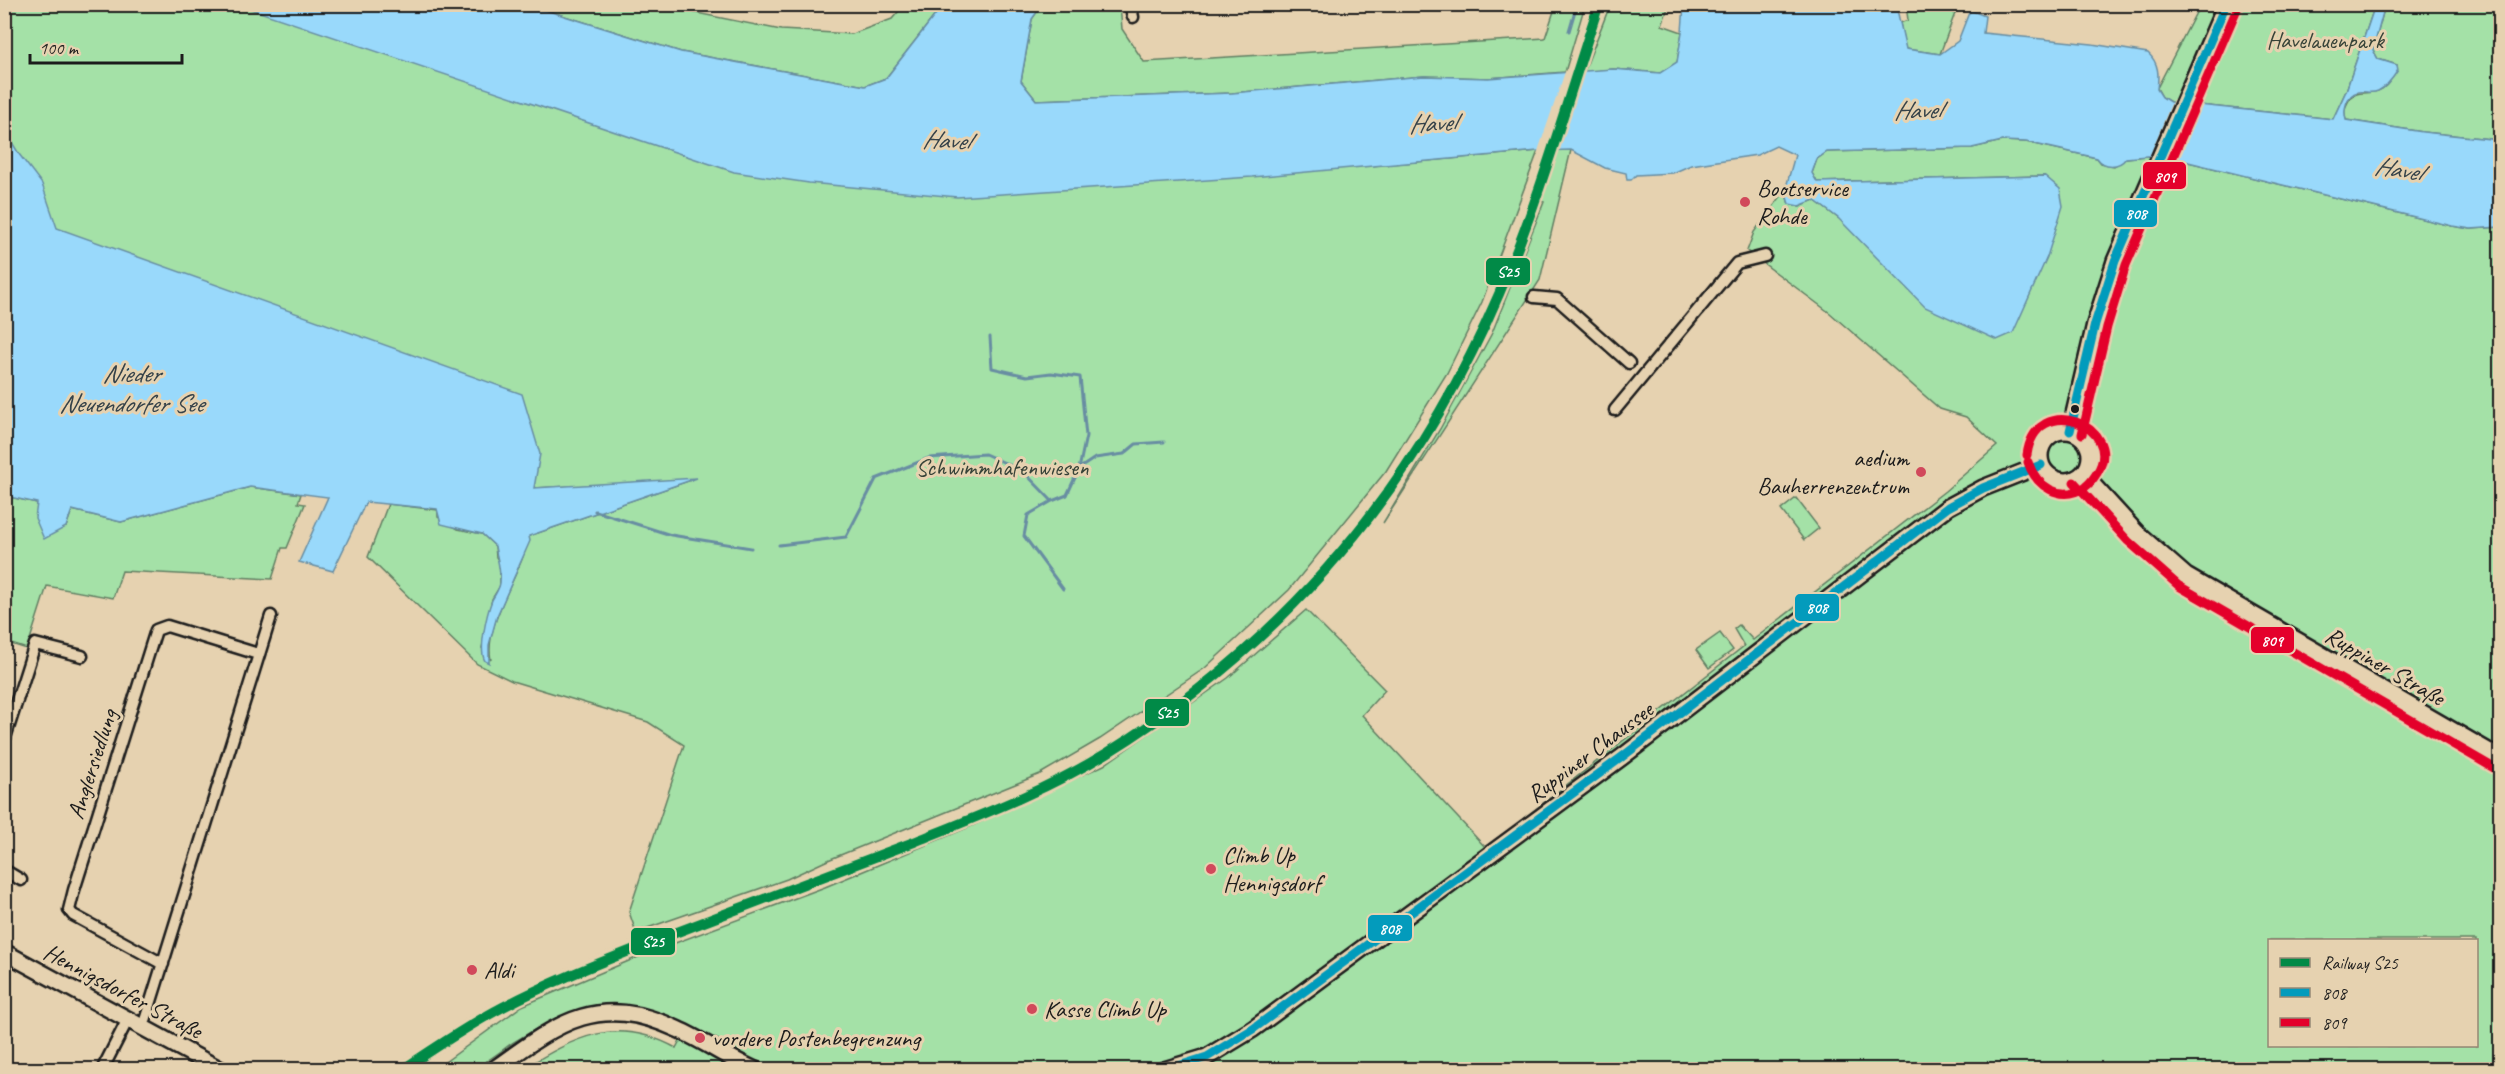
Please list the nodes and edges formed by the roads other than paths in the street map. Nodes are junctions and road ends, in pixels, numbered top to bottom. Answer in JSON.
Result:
{"nodes":[{"id":1,"x":1130,"y":4,"type":"edge"},
{"id":2,"x":2226,"y":4,"type":"edge"},
{"id":3,"x":1133,"y":17,"type":"dead end"},
{"id":4,"x":1765,"y":256,"type":"dead end"},
{"id":5,"x":1534,"y":297,"type":"dead end"},
{"id":6,"x":1629,"y":363,"type":"dead end"},
{"id":7,"x":1615,"y":410,"type":"dead end"},
{"id":8,"x":2070,"y":431,"type":"junction"},
{"id":9,"x":2041,"y":465,"type":"junction"},
{"id":10,"x":2083,"y":474,"type":"junction"},
{"id":11,"x":271,"y":616,"type":"dead end"},
{"id":12,"x":258,"y":654,"type":"junction"},
{"id":13,"x":82,"y":656,"type":"dead end"},
{"id":14,"x":4,"y":741,"type":"edge"},
{"id":15,"x":2500,"y":758,"type":"edge"},
{"id":16,"x":4,"y":870,"type":"edge"},
{"id":17,"x":21,"y":880,"type":"dead end"},
{"id":18,"x":4,"y":952,"type":"edge"},
{"id":19,"x":163,"y":964,"type":"junction"},
{"id":20,"x":128,"y":1020,"type":"junction"},
{"id":21,"x":142,"y":1027,"type":"junction"},
{"id":22,"x":102,"y":1070,"type":"edge"},
{"id":23,"x":221,"y":1070,"type":"edge"},
{"id":24,"x":493,"y":1070,"type":"edge"},
{"id":25,"x":755,"y":1070,"type":"edge"},
{"id":26,"x":1164,"y":1070,"type":"edge"}],
"edges":[{"from":1,"to":3,"type":"street"},
{"from":2,"to":8,"type":"main road"},
{"from":4,"to":7,"type":"street"},
{"from":5,"to":6,"type":"street"},
{"from":8,"to":9,"type":"main road"},
{"from":8,"to":10,"type":"main road"},
{"from":9,"to":10,"type":"main road"},
{"from":9,"to":26,"type":"main road","name":"Ruppiner Chaussee"},
{"from":10,"to":15,"type":"main road","name":"Ruppiner Straße"},
{"from":11,"to":12,"type":"street"},
{"from":12,"to":19,"type":"street"},
{"from":12,"to":19,"type":"street","name":"Anglersiedlung"},
{"from":13,"to":14,"type":"street"},
{"from":16,"to":17,"type":"street"},
{"from":18,"to":20,"type":"main road","name":"Hennigsdorfer Straße"},
{"from":19,"to":21,"type":"street"},
{"from":20,"to":21,"type":"main road","name":"Hennigsdorfer Straße"},
{"from":20,"to":22,"type":"street"},
{"from":21,"to":23,"type":"main road","name":"Hennigsdorfer Straße"},
{"from":24,"to":25,"type":"main road"}]}
